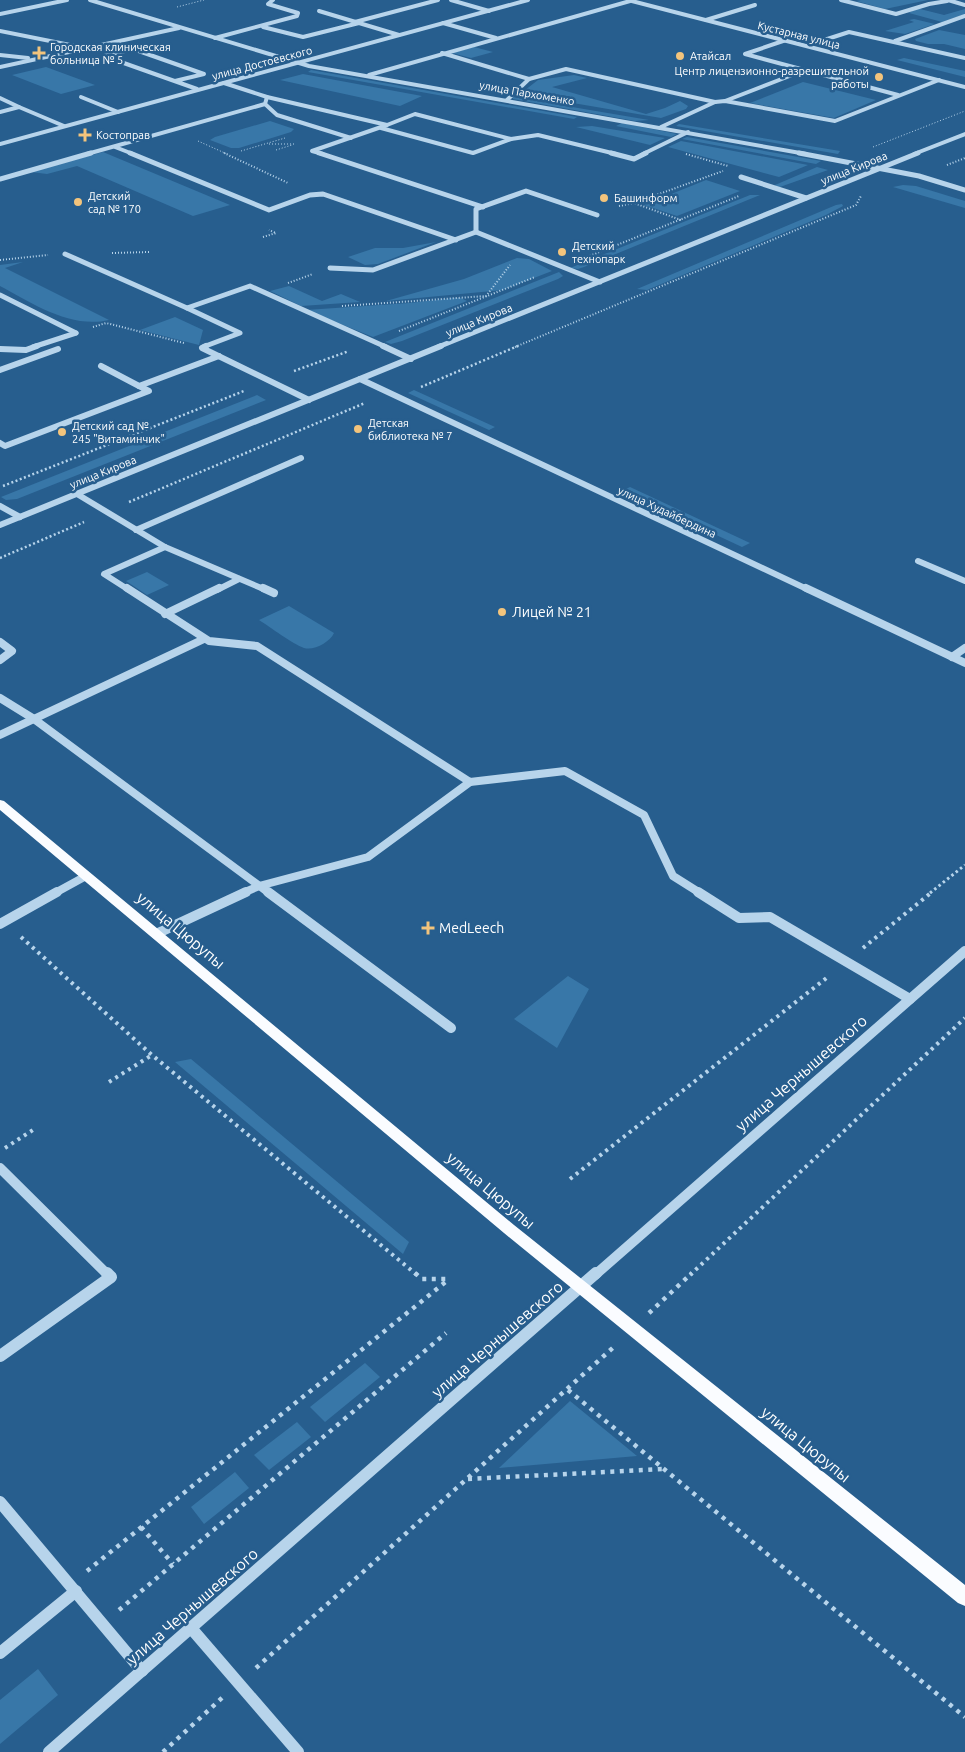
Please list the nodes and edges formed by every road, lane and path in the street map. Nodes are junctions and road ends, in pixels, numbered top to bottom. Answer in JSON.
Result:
{"nodes":[{"id":1,"x":67,"y":0,"type":"edge"},
{"id":2,"x":90,"y":0,"type":"edge"},
{"id":3,"x":271,"y":0,"type":"edge"},
{"id":4,"x":438,"y":0,"type":"edge"},
{"id":5,"x":451,"y":0,"type":"edge"},
{"id":6,"x":528,"y":0,"type":"edge"},
{"id":7,"x":629,"y":0,"type":"edge"},
{"id":8,"x":840,"y":0,"type":"edge"},
{"id":9,"x":948,"y":0,"type":"edge"},
{"id":10,"x":755,"y":5,"type":"dead end"},
{"id":11,"x":965,"y":5,"type":"edge"},
{"id":12,"x":319,"y":11,"type":"dead end"},
{"id":13,"x":489,"y":11,"type":"junction"},
{"id":14,"x":0,"y":14,"type":"edge"},
{"id":15,"x":965,"y":16,"type":"edge"},
{"id":16,"x":706,"y":20,"type":"junction"},
{"id":17,"x":357,"y":22,"type":"junction"},
{"id":18,"x":443,"y":23,"type":"junction"},
{"id":19,"x":260,"y":26,"type":"junction"},
{"id":20,"x":179,"y":28,"type":"junction"},
{"id":21,"x":0,"y":32,"type":"edge"},
{"id":22,"x":399,"y":35,"type":"junction"},
{"id":23,"x":215,"y":38,"type":"junction"},
{"id":24,"x":497,"y":38,"type":"junction"},
{"id":25,"x":786,"y":40,"type":"junction"},
{"id":26,"x":894,"y":41,"type":"junction"},
{"id":27,"x":818,"y":42,"type":"dead end"},
{"id":28,"x":85,"y":48,"type":"junction"},
{"id":29,"x":442,"y":53,"type":"junction"},
{"id":30,"x":0,"y":55,"type":"edge"},
{"id":31,"x":38,"y":58,"type":"junction"},
{"id":32,"x":965,"y":58,"type":"edge"},
{"id":33,"x":296,"y":62,"type":"junction"},
{"id":34,"x":0,"y":67,"type":"edge"},
{"id":35,"x":806,"y":70,"type":"junction"},
{"id":36,"x":368,"y":75,"type":"junction"},
{"id":37,"x":529,"y":79,"type":"junction"},
{"id":38,"x":939,"y":80,"type":"junction"},
{"id":39,"x":175,"y":82,"type":"junction"},
{"id":40,"x":224,"y":82,"type":"junction"},
{"id":41,"x":965,"y":87,"type":"edge"},
{"id":42,"x":198,"y":90,"type":"junction"},
{"id":43,"x":898,"y":95,"type":"junction"},
{"id":44,"x":81,"y":97,"type":"dead end"},
{"id":45,"x":268,"y":97,"type":"junction"},
{"id":46,"x":0,"y":98,"type":"edge"},
{"id":47,"x":507,"y":100,"type":"junction"},
{"id":48,"x":725,"y":101,"type":"junction"},
{"id":49,"x":714,"y":102,"type":"junction"},
{"id":50,"x":265,"y":104,"type":"junction"},
{"id":51,"x":19,"y":107,"type":"junction"},
{"id":52,"x":965,"y":111,"type":"edge"},
{"id":53,"x":0,"y":112,"type":"edge"},
{"id":54,"x":118,"y":112,"type":"junction"},
{"id":55,"x":222,"y":116,"type":"junction"},
{"id":56,"x":387,"y":125,"type":"junction"},
{"id":57,"x":64,"y":126,"type":"junction"},
{"id":58,"x":661,"y":127,"type":"junction"},
{"id":59,"x":319,"y":128,"type":"junction"},
{"id":60,"x":381,"y":128,"type":"junction"},
{"id":61,"x":688,"y":132,"type":"junction"},
{"id":62,"x":965,"y":134,"type":"edge"},
{"id":63,"x":351,"y":138,"type":"junction"},
{"id":64,"x":511,"y":139,"type":"junction"},
{"id":65,"x":0,"y":144,"type":"edge"},
{"id":66,"x":295,"y":144,"type":"dead end"},
{"id":67,"x":660,"y":146,"type":"junction"},
{"id":68,"x":115,"y":147,"type":"junction"},
{"id":69,"x":869,"y":149,"type":"dead end"},
{"id":70,"x":276,"y":150,"type":"dead end"},
{"id":71,"x":241,"y":151,"type":"dead end"},
{"id":72,"x":880,"y":168,"type":"junction"},
{"id":73,"x":741,"y":177,"type":"dead end"},
{"id":74,"x":0,"y":179,"type":"edge"},
{"id":75,"x":763,"y":186,"type":"junction"},
{"id":76,"x":965,"y":190,"type":"edge"},
{"id":77,"x":869,"y":193,"type":"dead end"},
{"id":78,"x":310,"y":195,"type":"junction"},
{"id":79,"x":806,"y":198,"type":"junction"},
{"id":80,"x":634,"y":203,"type":"junction"},
{"id":81,"x":620,"y":206,"type":"dead end"},
{"id":82,"x":482,"y":207,"type":"junction"},
{"id":83,"x":598,"y":215,"type":"dead end"},
{"id":84,"x":681,"y":220,"type":"junction"},
{"id":85,"x":476,"y":232,"type":"junction"},
{"id":86,"x":456,"y":240,"type":"junction"},
{"id":87,"x":522,"y":251,"type":"junction"},
{"id":88,"x":65,"y":254,"type":"joint"},
{"id":89,"x":0,"y":260,"type":"edge"},
{"id":90,"x":560,"y":267,"type":"junction"},
{"id":91,"x":330,"y":268,"type":"joint"},
{"id":92,"x":600,"y":282,"type":"junction"},
{"id":93,"x":263,"y":292,"type":"junction"},
{"id":94,"x":0,"y":295,"type":"edge"},
{"id":95,"x":486,"y":296,"type":"junction"},
{"id":96,"x":186,"y":308,"type":"junction"},
{"id":97,"x":300,"y":308,"type":"junction"},
{"id":98,"x":76,"y":333,"type":"junction"},
{"id":99,"x":372,"y":342,"type":"junction"},
{"id":100,"x":202,"y":348,"type":"junction"},
{"id":101,"x":0,"y":349,"type":"edge"},
{"id":102,"x":58,"y":349,"type":"dead end"},
{"id":103,"x":219,"y":356,"type":"junction"},
{"id":104,"x":411,"y":358,"type":"junction"},
{"id":105,"x":101,"y":366,"type":"dead end"},
{"id":106,"x":0,"y":370,"type":"edge"},
{"id":107,"x":360,"y":379,"type":"junction"},
{"id":108,"x":269,"y":380,"type":"junction"},
{"id":109,"x":139,"y":386,"type":"junction"},
{"id":110,"x":390,"y":393,"type":"junction"},
{"id":111,"x":309,"y":400,"type":"junction"},
{"id":112,"x":0,"y":443,"type":"edge"},
{"id":113,"x":301,"y":458,"type":"dead end"},
{"id":114,"x":0,"y":487,"type":"edge"},
{"id":115,"x":77,"y":494,"type":"junction"},
{"id":116,"x":0,"y":506,"type":"edge"},
{"id":117,"x":106,"y":512,"type":"junction"},
{"id":118,"x":20,"y":517,"type":"junction"},
{"id":119,"x":0,"y":525,"type":"edge"},
{"id":120,"x":136,"y":530,"type":"junction"},
{"id":121,"x":165,"y":547,"type":"junction"},
{"id":122,"x":0,"y":558,"type":"edge"},
{"id":123,"x":918,"y":561,"type":"dead end"},
{"id":124,"x":239,"y":579,"type":"junction"},
{"id":125,"x":965,"y":581,"type":"edge"},
{"id":126,"x":274,"y":593,"type":"dead end"},
{"id":127,"x":165,"y":614,"type":"junction"},
{"id":128,"x":204,"y":639,"type":"junction"},
{"id":129,"x":0,"y":642,"type":"edge"},
{"id":130,"x":965,"y":648,"type":"edge"},
{"id":131,"x":952,"y":657,"type":"junction"},
{"id":132,"x":0,"y":660,"type":"edge"},
{"id":133,"x":965,"y":663,"type":"edge"},
{"id":134,"x":0,"y":698,"type":"edge"},
{"id":135,"x":34,"y":719,"type":"junction"},
{"id":136,"x":0,"y":736,"type":"edge"},
{"id":137,"x":470,"y":782,"type":"junction"},
{"id":138,"x":0,"y":804,"type":"edge"},
{"id":139,"x":965,"y":864,"type":"edge"},
{"id":140,"x":86,"y":876,"type":"junction"},
{"id":141,"x":259,"y":886,"type":"junction"},
{"id":142,"x":2,"y":923,"type":"edge"},
{"id":143,"x":156,"y":934,"type":"junction"},
{"id":144,"x":965,"y":951,"type":"edge"},
{"id":145,"x":847,"y":962,"type":"junction"},
{"id":146,"x":910,"y":999,"type":"junction"},
{"id":147,"x":965,"y":1018,"type":"edge"},
{"id":148,"x":451,"y":1028,"type":"dead end"},
{"id":149,"x":152,"y":1055,"type":"junction"},
{"id":150,"x":109,"y":1082,"type":"dead end"},
{"id":151,"x":36,"y":1128,"type":"dead end"},
{"id":152,"x":0,"y":1151,"type":"edge"},
{"id":153,"x":0,"y":1168,"type":"edge"},
{"id":154,"x":570,"y":1179,"type":"dead end"},
{"id":155,"x":581,"y":1287,"type":"junction"},
{"id":156,"x":633,"y":1329,"type":"junction"},
{"id":157,"x":446,"y":1333,"type":"dead end"},
{"id":158,"x":0,"y":1356,"type":"edge"},
{"id":159,"x":568,"y":1390,"type":"junction"},
{"id":160,"x":665,"y":1469,"type":"junction"},
{"id":161,"x":467,"y":1479,"type":"junction"},
{"id":162,"x":0,"y":1502,"type":"edge"},
{"id":163,"x":141,"y":1527,"type":"junction"},
{"id":164,"x":173,"y":1564,"type":"junction"},
{"id":165,"x":74,"y":1588,"type":"junction"},
{"id":166,"x":965,"y":1596,"type":"edge"},
{"id":167,"x":103,"y":1623,"type":"junction"},
{"id":168,"x":191,"y":1628,"type":"junction"},
{"id":169,"x":0,"y":1653,"type":"edge"},
{"id":170,"x":142,"y":1671,"type":"junction"},
{"id":171,"x":239,"y":1684,"type":"junction"},
{"id":172,"x":965,"y":1717,"type":"edge"},
{"id":173,"x":49,"y":1752,"type":"edge"},
{"id":174,"x":163,"y":1752,"type":"edge"},
{"id":175,"x":298,"y":1752,"type":"edge"}],
"edges":[{"from":1,"to":14,"type":"street"},
{"from":2,"to":20,"type":"street","name":"улица Пархоменко"},
{"from":3,"to":19,"type":"street"},
{"from":4,"to":17,"type":"street"},
{"from":5,"to":13,"type":"street"},
{"from":6,"to":13,"type":"street","name":"улица Достоевского"},
{"from":7,"to":16,"type":"street","name":"Кустарная улица"},
{"from":7,"to":24,"type":"street"},
{"from":8,"to":9,"type":"street"},
{"from":9,"to":11,"type":"street"},
{"from":10,"to":16,"type":"street"},
{"from":12,"to":17,"type":"street"},
{"from":13,"to":18,"type":"street","name":"улица Достоевского"},
{"from":15,"to":26,"type":"street"},
{"from":16,"to":25,"type":"street","name":"Кустарная улица"},
{"from":17,"to":19,"type":"street"},
{"from":17,"to":22,"type":"street"},
{"from":18,"to":22,"type":"street","name":"улица Достоевского"},
{"from":18,"to":24,"type":"street"},
{"from":19,"to":23,"type":"street"},
{"from":20,"to":23,"type":"street","name":"улица Пархоменко"},
{"from":20,"to":28,"type":"street"},
{"from":21,"to":28,"type":"street"},
{"from":22,"to":33,"type":"street","name":"улица Достоевского"},
{"from":23,"to":33,"type":"street","name":"улица Пархоменко"},
{"from":24,"to":29,"type":"street"},
{"from":25,"to":35,"type":"street"},
{"from":25,"to":38,"type":"street","name":"Кустарная улица"},
{"from":26,"to":27,"type":"street"},
{"from":26,"to":32,"type":"street"},
{"from":28,"to":31,"type":"street"},
{"from":29,"to":36,"type":"street"},
{"from":29,"to":37,"type":"street"},
{"from":30,"to":31,"type":"street"},
{"from":31,"to":34,"type":"street"},
{"from":33,"to":36,"type":"street","name":"улица Пархоменко"},
{"from":33,"to":40,"type":"street","name":"улица Достоевского"},
{"from":35,"to":43,"type":"street"},
{"from":35,"to":48,"type":"street"},
{"from":36,"to":47,"type":"street","name":"улица Пархоменко"},
{"from":37,"to":47,"type":"street"},
{"from":37,"to":49,"type":"street"},
{"from":38,"to":41,"type":"street","name":"Кустарная улица"},
{"from":38,"to":43,"type":"street"},
{"from":39,"to":39,"type":"street"},
{"from":39,"to":42,"type":"street"},
{"from":40,"to":42,"type":"street","name":"улица Достоевского"},
{"from":40,"to":45,"type":"street"},
{"from":42,"to":54,"type":"street","name":"улица Достоевского"},
{"from":43,"to":48,"type":"street"},
{"from":44,"to":54,"type":"street"},
{"from":45,"to":50,"type":"street"},
{"from":45,"to":56,"type":"street"},
{"from":46,"to":51,"type":"street"},
{"from":47,"to":58,"type":"street","name":"улица Пархоменко"},
{"from":48,"to":49,"type":"street"},
{"from":49,"to":58,"type":"street"},
{"from":50,"to":55,"type":"street"},
{"from":50,"to":59,"type":"street"},
{"from":51,"to":53,"type":"street"},
{"from":51,"to":57,"type":"street"},
{"from":52,"to":69,"type":"path"},
{"from":54,"to":57,"type":"street","name":"улица Достоевского"},
{"from":55,"to":68,"type":"street"},
{"from":55,"to":78,"type":"path"},
{"from":56,"to":60,"type":"street"},
{"from":56,"to":64,"type":"street"},
{"from":57,"to":65,"type":"street","name":"улица Достоевского"},
{"from":58,"to":61,"type":"street","name":"улица Пархоменко"},
{"from":59,"to":63,"type":"street"},
{"from":59,"to":71,"type":"path"},
{"from":60,"to":63,"type":"street"},
{"from":60,"to":64,"type":"street"},
{"from":61,"to":67,"type":"street"},
{"from":61,"to":72,"type":"street","name":"улица Пархоменко"},
{"from":62,"to":72,"type":"street","name":"улица Кирова"},
{"from":63,"to":82,"type":"street"},
{"from":64,"to":67,"type":"street"},
{"from":66,"to":70,"type":"path"},
{"from":67,"to":80,"type":"path"},
{"from":68,"to":74,"type":"street"},
{"from":68,"to":78,"type":"street"},
{"from":72,"to":76,"type":"street","name":"улица Пархоменко"},
{"from":72,"to":79,"type":"street","name":"улица Кирова"},
{"from":73,"to":75,"type":"street"},
{"from":75,"to":79,"type":"street"},
{"from":75,"to":84,"type":"path"},
{"from":77,"to":110,"type":"path"},
{"from":78,"to":86,"type":"street"},
{"from":79,"to":92,"type":"street","name":"улица Кирова"},
{"from":80,"to":81,"type":"path"},
{"from":80,"to":84,"type":"path"},
{"from":82,"to":83,"type":"street"},
{"from":82,"to":85,"type":"street"},
{"from":84,"to":90,"type":"path"},
{"from":85,"to":86,"type":"street"},
{"from":85,"to":87,"type":"street"},
{"from":86,"to":91,"type":"street"},
{"from":87,"to":90,"type":"street"},
{"from":87,"to":95,"type":"path"},
{"from":88,"to":89,"type":"path"},
{"from":88,"to":96,"type":"street"},
{"from":90,"to":92,"type":"street"},
{"from":90,"to":95,"type":"path"},
{"from":91,"to":93,"type":"path"},
{"from":92,"to":104,"type":"street","name":"улица Кирова"},
{"from":93,"to":96,"type":"street"},
{"from":93,"to":97,"type":"street"},
{"from":94,"to":98,"type":"street"},
{"from":95,"to":97,"type":"path"},
{"from":95,"to":99,"type":"path"},
{"from":96,"to":100,"type":"street"},
{"from":97,"to":99,"type":"street"},
{"from":98,"to":100,"type":"path"},
{"from":98,"to":101,"type":"street"},
{"from":99,"to":104,"type":"street"},
{"from":99,"to":108,"type":"path"},
{"from":100,"to":103,"type":"street"},
{"from":102,"to":106,"type":"street"},
{"from":103,"to":108,"type":"street"},
{"from":103,"to":109,"type":"street"},
{"from":104,"to":107,"type":"street","name":"улица Кирова"},
{"from":105,"to":109,"type":"street"},
{"from":107,"to":110,"type":"street","name":"улица Худайбердина"},
{"from":107,"to":111,"type":"street","name":"улица Кирова"},
{"from":108,"to":111,"type":"street"},
{"from":108,"to":114,"type":"path"},
{"from":109,"to":112,"type":"street"},
{"from":110,"to":117,"type":"path"},
{"from":110,"to":131,"type":"street","name":"улица Худайбердина"},
{"from":111,"to":115,"type":"street","name":"улица Кирова"},
{"from":113,"to":120,"type":"street"},
{"from":115,"to":117,"type":"street"},
{"from":115,"to":118,"type":"street","name":"улица Кирова"},
{"from":116,"to":118,"type":"street"},
{"from":117,"to":120,"type":"street"},
{"from":117,"to":122,"type":"path"},
{"from":118,"to":119,"type":"street","name":"улица Кирова"},
{"from":120,"to":121,"type":"street"},
{"from":121,"to":124,"type":"street"},
{"from":121,"to":127,"type":"street"},
{"from":123,"to":125,"type":"street"},
{"from":124,"to":126,"type":"street"},
{"from":124,"to":127,"type":"street"},
{"from":127,"to":128,"type":"street"},
{"from":128,"to":135,"type":"street"},
{"from":128,"to":137,"type":"street"},
{"from":129,"to":132,"type":"street"},
{"from":130,"to":131,"type":"street"},
{"from":131,"to":133,"type":"street","name":"улица Худайбердина"},
{"from":134,"to":135,"type":"street"},
{"from":135,"to":136,"type":"street"},
{"from":135,"to":141,"type":"street"},
{"from":137,"to":141,"type":"street"},
{"from":137,"to":145,"type":"street"},
{"from":138,"to":140,"type":"main road","name":"улица Цюрупы"},
{"from":139,"to":145,"type":"path"},
{"from":140,"to":142,"type":"street"},
{"from":140,"to":143,"type":"main road","name":"улица Цюрупы"},
{"from":141,"to":143,"type":"street"},
{"from":141,"to":148,"type":"street"},
{"from":142,"to":149,"type":"path"},
{"from":143,"to":155,"type":"main road","name":"улица Цюрупы"},
{"from":144,"to":146,"type":"street","name":"улица Чернышевского"},
{"from":145,"to":146,"type":"street"},
{"from":145,"to":154,"type":"path"},
{"from":146,"to":155,"type":"street","name":"улица Чернышевского"},
{"from":147,"to":156,"type":"path"},
{"from":149,"to":150,"type":"path"},
{"from":149,"to":163,"type":"path"},
{"from":151,"to":152,"type":"path"},
{"from":153,"to":158,"type":"street"},
{"from":155,"to":156,"type":"main road","name":"улица Цюрупы"},
{"from":155,"to":168,"type":"street","name":"улица Чернышевского"},
{"from":156,"to":159,"type":"path"},
{"from":156,"to":166,"type":"main road","name":"улица Цюрупы"},
{"from":157,"to":164,"type":"path"},
{"from":159,"to":160,"type":"path"},
{"from":159,"to":161,"type":"path"},
{"from":160,"to":161,"type":"path"},
{"from":160,"to":172,"type":"path"},
{"from":161,"to":171,"type":"path"},
{"from":162,"to":165,"type":"street"},
{"from":163,"to":164,"type":"path"},
{"from":163,"to":165,"type":"path"},
{"from":164,"to":167,"type":"path"},
{"from":165,"to":167,"type":"street"},
{"from":165,"to":169,"type":"street"},
{"from":167,"to":170,"type":"street"},
{"from":168,"to":170,"type":"street","name":"улица Чернышевского"},
{"from":168,"to":171,"type":"street"},
{"from":170,"to":173,"type":"street","name":"улица Чернышевского"},
{"from":171,"to":174,"type":"path"},
{"from":171,"to":175,"type":"street"}]}
